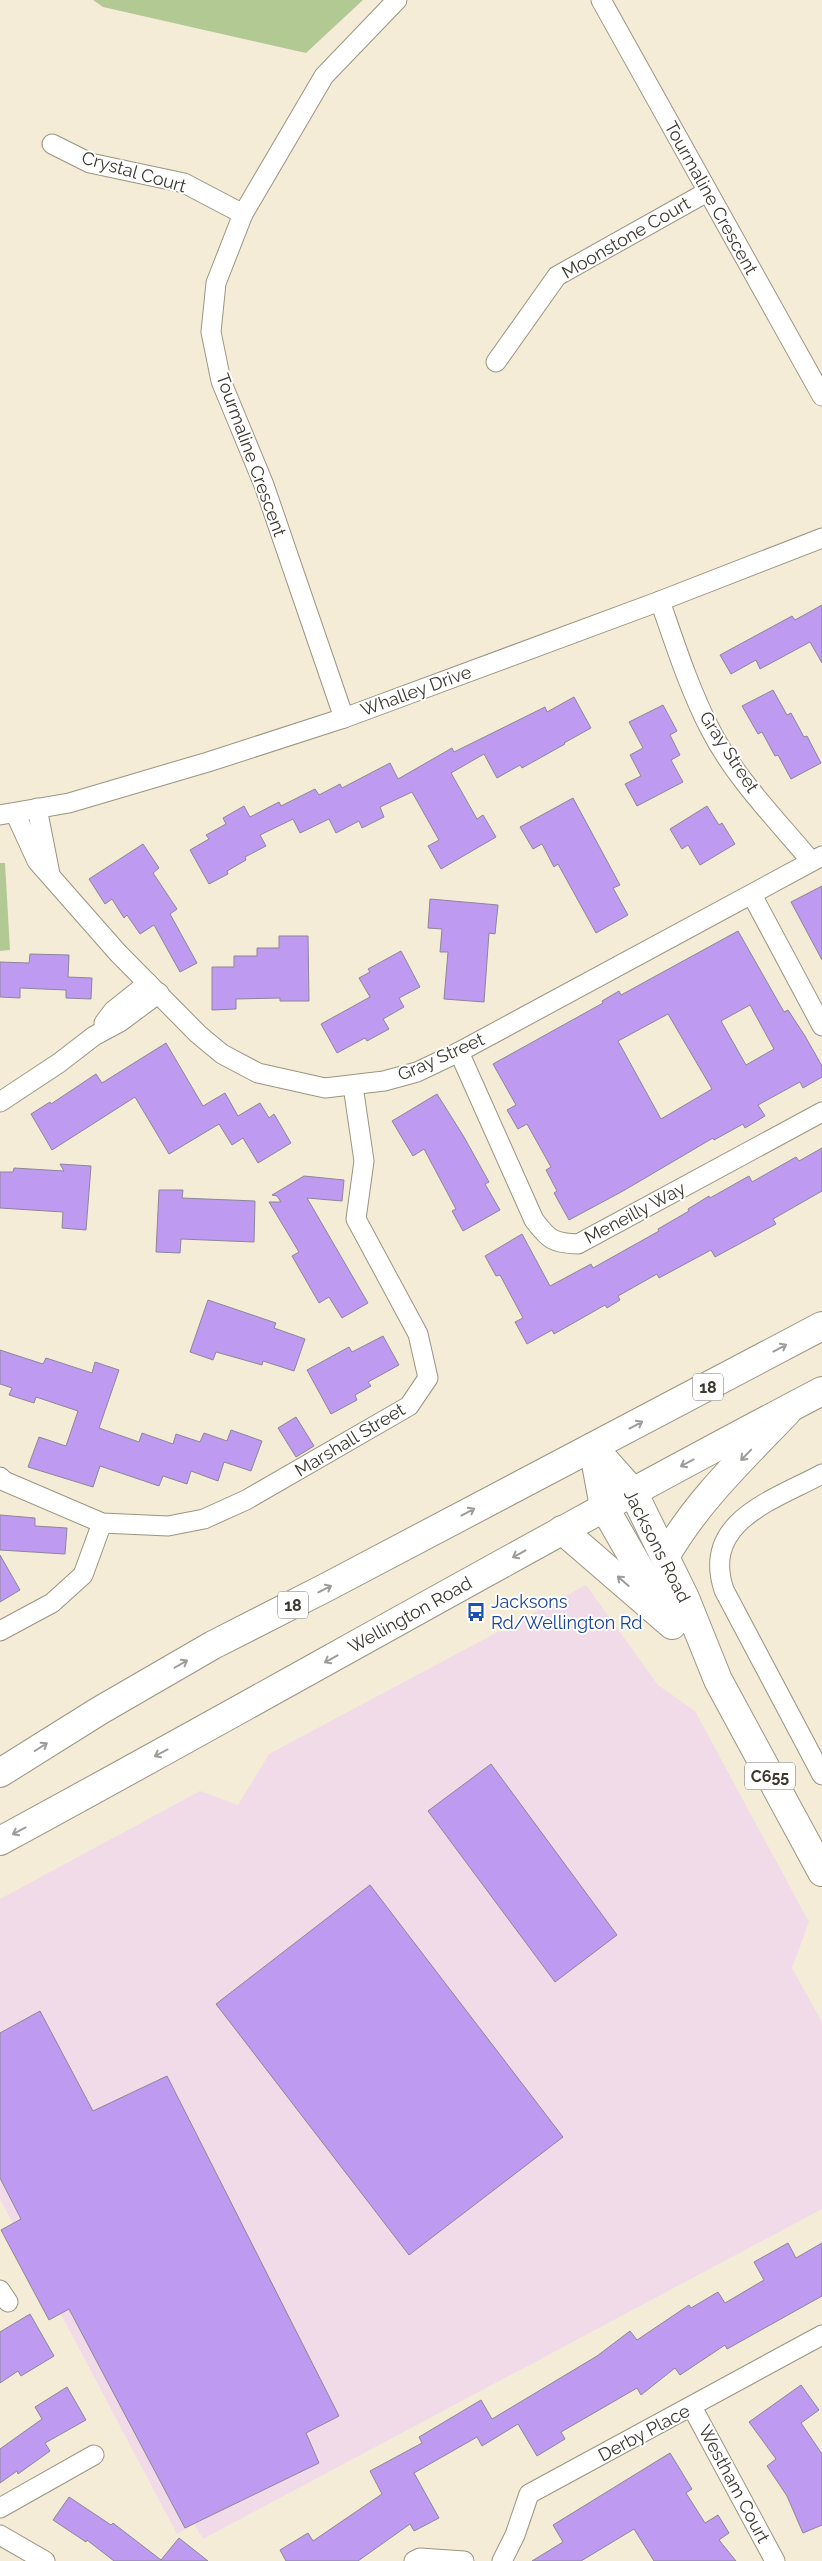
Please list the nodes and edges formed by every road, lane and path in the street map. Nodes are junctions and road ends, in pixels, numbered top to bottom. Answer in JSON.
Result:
{"nodes":[{"id":1,"x":397,"y":0,"type":"edge"},
{"id":2,"x":601,"y":0,"type":"edge"},
{"id":3,"x":52,"y":144,"type":"dead end"},
{"id":4,"x":707,"y":192,"type":"junction"},
{"id":5,"x":243,"y":214,"type":"junction"},
{"id":6,"x":496,"y":362,"type":"dead end"},
{"id":7,"x":822,"y":396,"type":"edge"},
{"id":8,"x":820,"y":545,"type":"edge"},
{"id":9,"x":660,"y":601,"type":"junction"},
{"id":10,"x":344,"y":718,"type":"junction"},
{"id":11,"x":37,"y":808,"type":"junction"},
{"id":12,"x":7,"y":814,"type":"edge"},
{"id":13,"x":817,"y":858,"type":"edge"},
{"id":14,"x":50,"y":875,"type":"junction"},
{"id":15,"x":752,"y":895,"type":"junction"},
{"id":16,"x":154,"y":988,"type":"junction"},
{"id":17,"x":822,"y":1026,"type":"edge"},
{"id":18,"x":459,"y":1052,"type":"junction"},
{"id":19,"x":353,"y":1086,"type":"junction"},
{"id":20,"x":0,"y":1102,"type":"edge"},
{"id":21,"x":822,"y":1112,"type":"edge"},
{"id":22,"x":822,"y":1326,"type":"edge"},
{"id":23,"x":822,"y":1391,"type":"edge"},
{"id":24,"x":792,"y":1407,"type":"junction"},
{"id":25,"x":593,"y":1447,"type":"junction"},
{"id":26,"x":822,"y":1474,"type":"edge"},
{"id":27,"x":0,"y":1477,"type":"edge"},
{"id":28,"x":633,"y":1492,"type":"junction"},
{"id":29,"x":604,"y":1507,"type":"junction"},
{"id":30,"x":102,"y":1523,"type":"junction"},
{"id":31,"x":562,"y":1530,"type":"junction"},
{"id":32,"x":665,"y":1557,"type":"junction"},
{"id":33,"x":672,"y":1625,"type":"junction"},
{"id":34,"x":0,"y":1631,"type":"edge"},
{"id":35,"x":718,"y":1680,"type":"junction"},
{"id":36,"x":0,"y":1773,"type":"edge"},
{"id":37,"x":822,"y":1775,"type":"edge"},
{"id":38,"x":0,"y":1841,"type":"edge"},
{"id":39,"x":822,"y":1872,"type":"edge"},
{"id":40,"x":822,"y":2335,"type":"edge"},
{"id":41,"x":692,"y":2407,"type":"junction"},
{"id":42,"x":94,"y":2455,"type":"dead end"},
{"id":43,"x":0,"y":2508,"type":"edge"},
{"id":44,"x":0,"y":2535,"type":"edge"},
{"id":45,"x":45,"y":2561,"type":"edge"},
{"id":46,"x":414,"y":2561,"type":"edge"},
{"id":47,"x":464,"y":2561,"type":"edge"},
{"id":48,"x":502,"y":2561,"type":"edge"},
{"id":49,"x":775,"y":2561,"type":"edge"}],
"edges":[{"from":1,"to":5,"type":"street","name":"Tourmaline Crescent"},
{"from":2,"to":4,"type":"street","name":"Tourmaline Crescent"},
{"from":3,"to":5,"type":"street","name":"Crystal Court"},
{"from":4,"to":6,"type":"street","name":"Moonstone Court"},
{"from":4,"to":7,"type":"street","name":"Tourmaline Crescent"},
{"from":5,"to":10,"type":"street","name":"Tourmaline Crescent"},
{"from":8,"to":9,"type":"street","name":"Whalley Drive"},
{"from":9,"to":10,"type":"street","name":"Whalley Drive"},
{"from":9,"to":13,"type":"street","name":"Gray Street"},
{"from":10,"to":11,"type":"street","name":"Whalley Drive"},
{"from":11,"to":12,"type":"street","name":"Whalley Drive"},
{"from":11,"to":14,"type":"street"},
{"from":12,"to":14,"type":"street","name":"Gray Street"},
{"from":13,"to":15,"type":"street","name":"Gray Street"},
{"from":14,"to":16,"type":"street","name":"Gray Street"},
{"from":15,"to":17,"type":"street"},
{"from":15,"to":18,"type":"street","name":"Gray Street"},
{"from":16,"to":19,"type":"street","name":"Gray Street"},
{"from":16,"to":20,"type":"street"},
{"from":18,"to":19,"type":"street","name":"Gray Street"},
{"from":18,"to":21,"type":"street","name":"Meneilly Way"},
{"from":19,"to":30,"type":"street","name":"Marshall Street"},
{"from":25,"to":22,"type":"main road","number":"18","one_way":true},
{"from":23,"to":24,"type":"main road","name":"Wellington Road"},
{"from":24,"to":28,"type":"main road","name":"Wellington Road","one_way":true},
{"from":24,"to":32,"type":"main road","one_way":true},
{"from":25,"to":28,"type":"main road","name":"Jacksons Road","number":"C655"},
{"from":25,"to":29,"type":"main road","name":"Jacksons Road","number":"C655"},
{"from":36,"to":25,"type":"main road","number":"18","one_way":true},
{"from":26,"to":37,"type":"street"},
{"from":27,"to":30,"type":"street","name":"Marshall Street"},
{"from":28,"to":29,"type":"main road","name":"Wellington Road"},
{"from":28,"to":32,"type":"main road","name":"Jacksons Road","number":"C655"},
{"from":29,"to":31,"type":"main road","name":"Wellington Road"},
{"from":29,"to":33,"type":"main road","name":"Jacksons Road","number":"C655"},
{"from":30,"to":34,"type":"street"},
{"from":33,"to":31,"type":"main road","one_way":true},
{"from":31,"to":38,"type":"main road","name":"Wellington Road","one_way":true},
{"from":32,"to":35,"type":"main road","name":"Jacksons Road","number":"C655"},
{"from":33,"to":35,"type":"main road","name":"Jacksons Road","number":"C655"},
{"from":35,"to":39,"type":"main road","name":"Jacksons Road","number":"C655"},
{"from":40,"to":41,"type":"street","name":"Derby Place"},
{"from":41,"to":48,"type":"street","name":"Derby Place"},
{"from":41,"to":49,"type":"street","name":"Westham Court"},
{"from":42,"to":43,"type":"street"},
{"from":44,"to":45,"type":"street"},
{"from":46,"to":47,"type":"street"}]}
